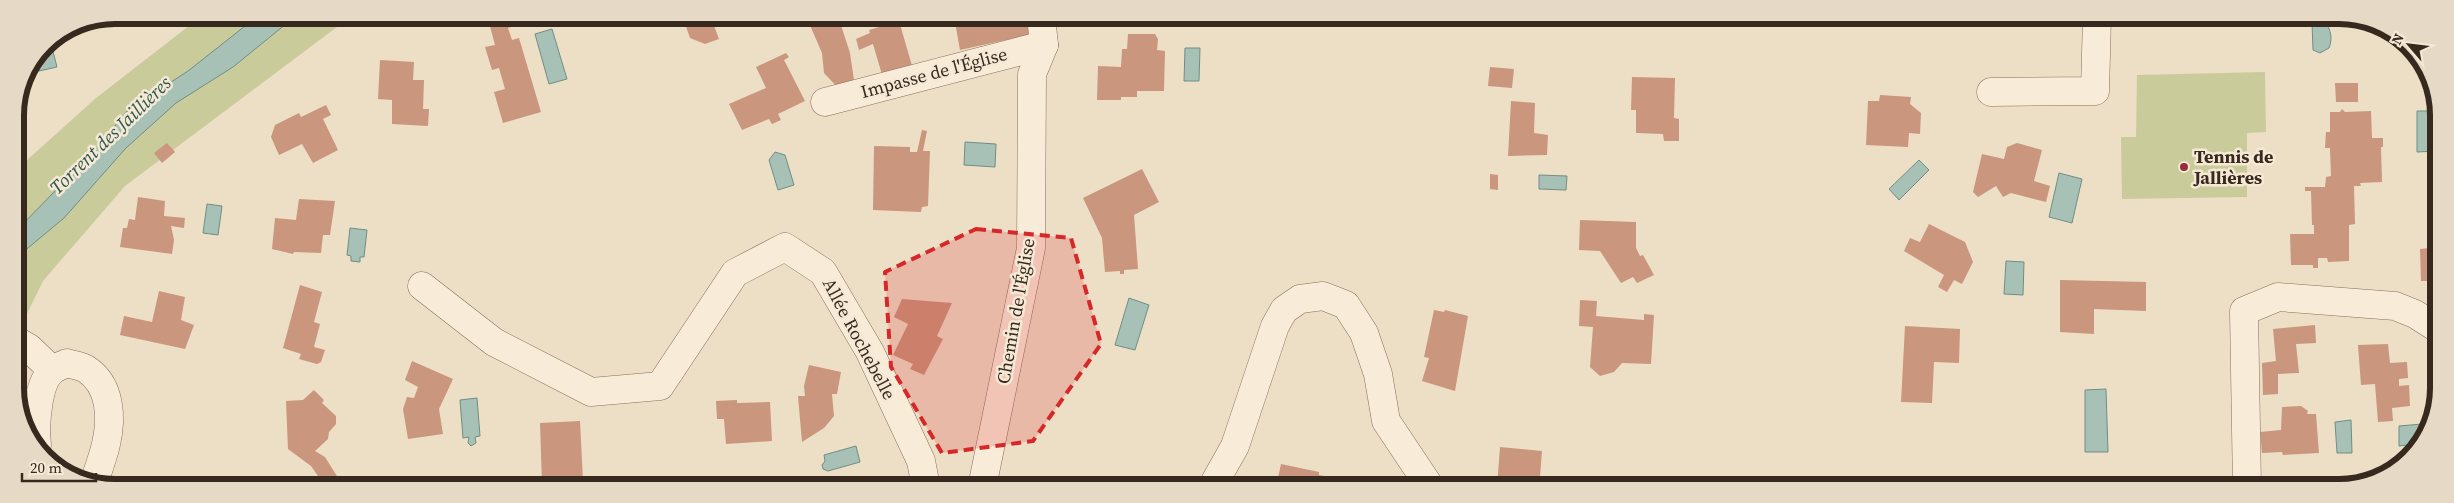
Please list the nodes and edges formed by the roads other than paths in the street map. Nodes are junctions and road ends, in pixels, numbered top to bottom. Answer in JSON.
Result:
{"nodes":[{"id":1,"x":1042,"y":24,"type":"edge"},
{"id":2,"x":2097,"y":24,"type":"edge"},
{"id":3,"x":1044,"y":45,"type":"junction"},
{"id":4,"x":1991,"y":92,"type":"dead end"},
{"id":5,"x":824,"y":102,"type":"dead end"},
{"id":6,"x":422,"y":286,"type":"dead end"},
{"id":7,"x":2430,"y":324,"type":"edge"},
{"id":8,"x":24,"y":345,"type":"edge"},
{"id":9,"x":52,"y":370,"type":"junction"},
{"id":10,"x":37,"y":436,"type":"edge"},
{"id":11,"x":96,"y":477,"type":"edge"},
{"id":12,"x":924,"y":479,"type":"edge"},
{"id":13,"x":984,"y":479,"type":"edge"},
{"id":14,"x":1216,"y":479,"type":"edge"},
{"id":15,"x":1425,"y":479,"type":"edge"},
{"id":16,"x":2247,"y":479,"type":"edge"}],
"edges":[{"from":1,"to":3,"type":"street","name":"Chemin de l'Église"},
{"from":2,"to":4,"type":"street"},
{"from":3,"to":5,"type":"street","name":"Impasse de l'Église"},
{"from":3,"to":13,"type":"street","name":"Chemin de l'Église"},
{"from":6,"to":12,"type":"street","name":"Allée Rochebelle"},
{"from":7,"to":16,"type":"street"},
{"from":8,"to":9,"type":"street"},
{"from":9,"to":10,"type":"street"},
{"from":9,"to":11,"type":"street"},
{"from":14,"to":15,"type":"street"}]}
